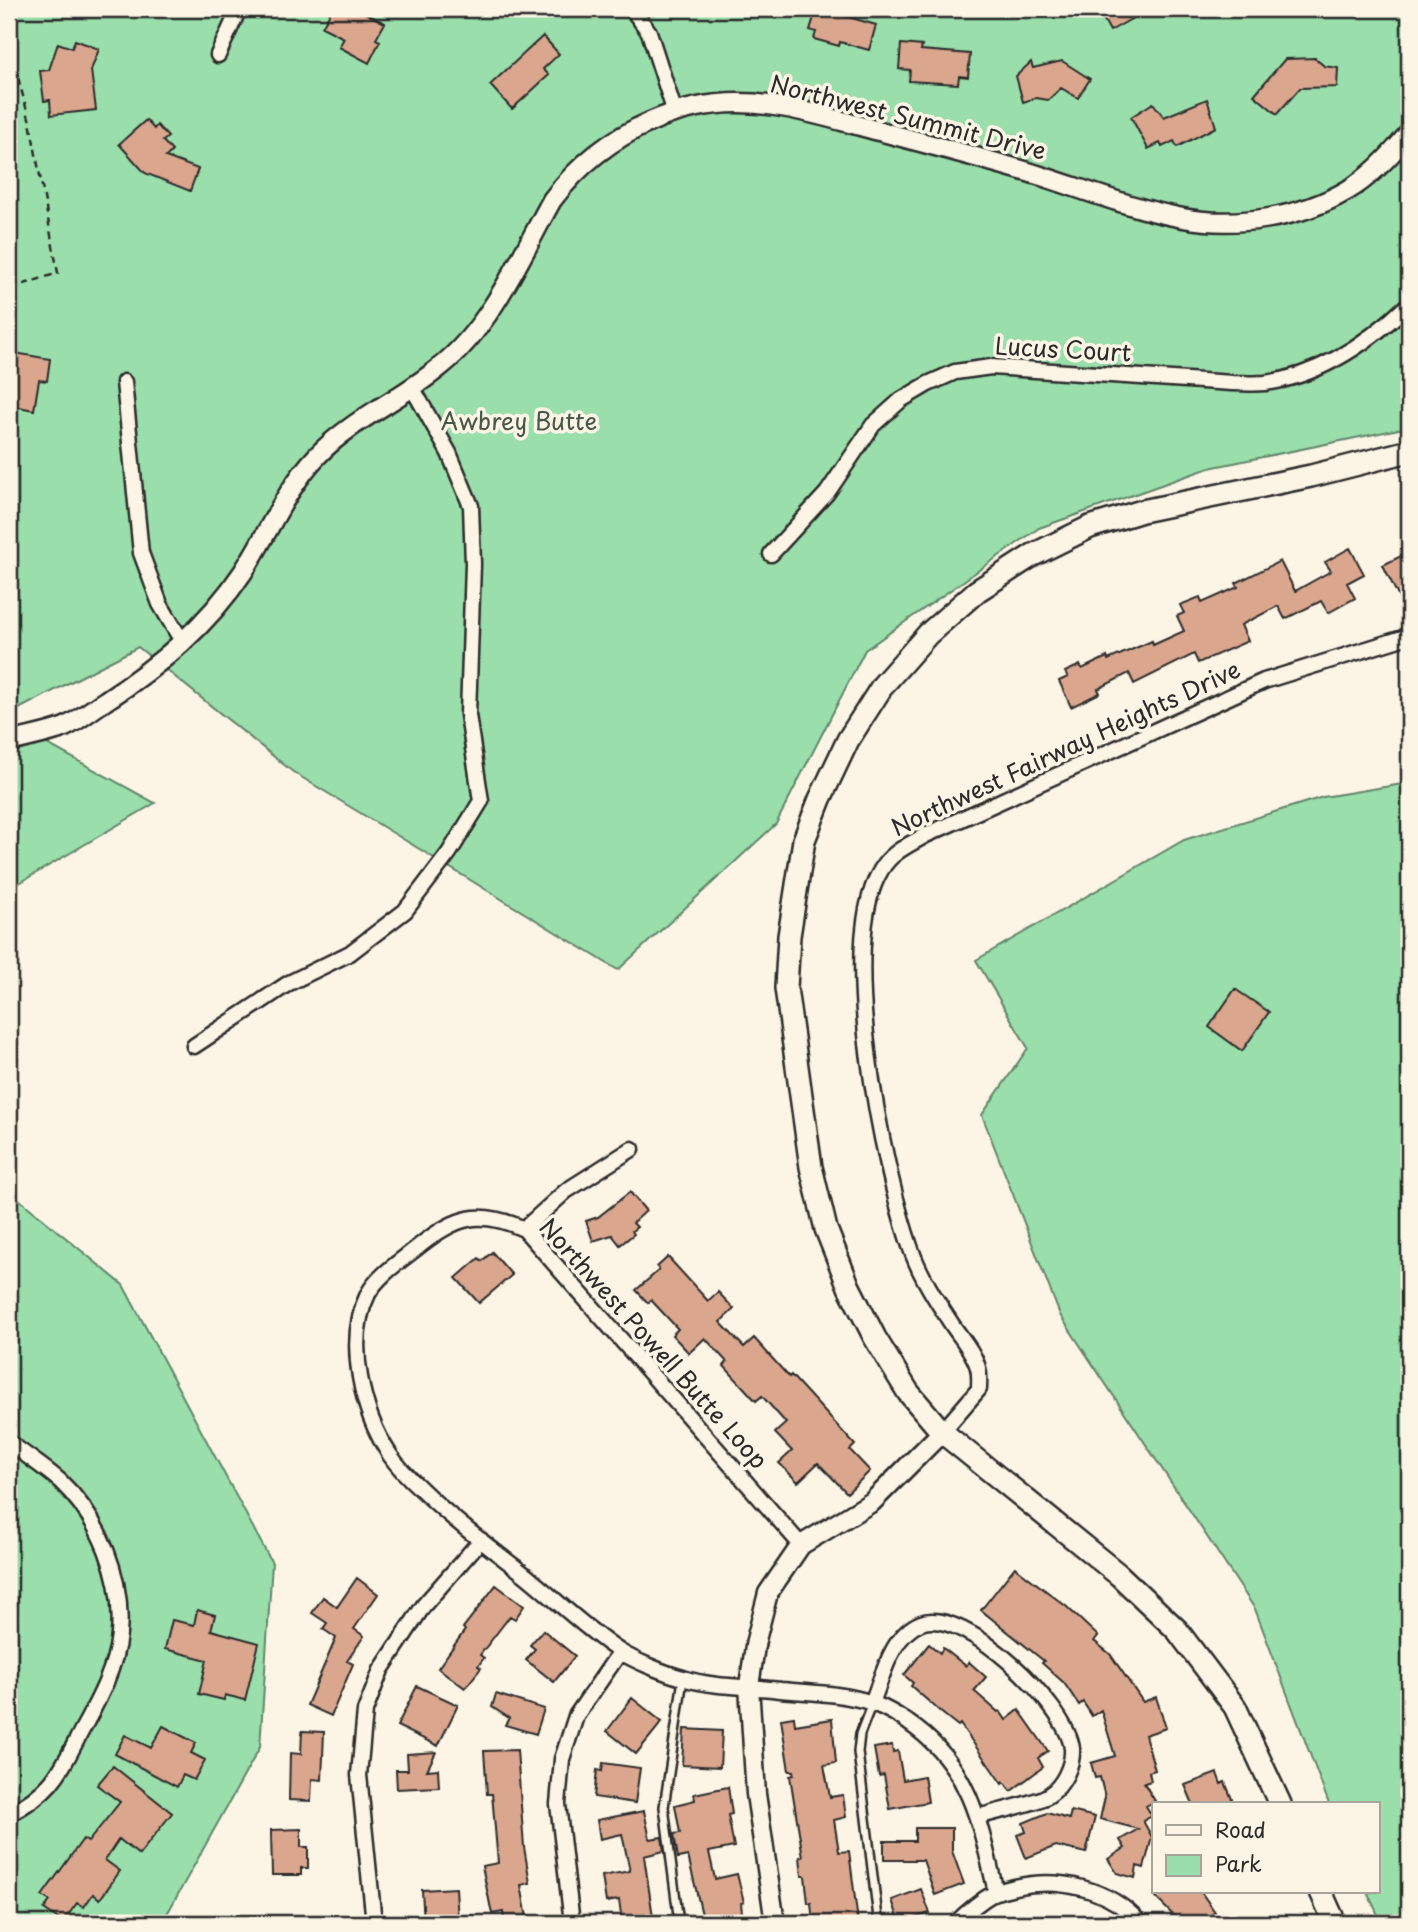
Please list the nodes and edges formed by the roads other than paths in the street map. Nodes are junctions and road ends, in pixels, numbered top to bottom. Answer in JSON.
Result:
{"nodes":[{"id":1,"x":239,"y":9,"type":"edge"},
{"id":2,"x":632,"y":9,"type":"edge"},
{"id":3,"x":218,"y":55,"type":"dead end"},
{"id":4,"x":675,"y":113,"type":"junction"},
{"id":5,"x":1409,"y":132,"type":"edge"},
{"id":6,"x":1409,"y":304,"type":"edge"},
{"id":7,"x":124,"y":382,"type":"dead end"},
{"id":8,"x":412,"y":387,"type":"junction"},
{"id":9,"x":1409,"y":451,"type":"edge"},
{"id":10,"x":771,"y":554,"type":"dead end"},
{"id":11,"x":1409,"y":636,"type":"edge"},
{"id":12,"x":183,"y":643,"type":"junction"},
{"id":13,"x":9,"y":742,"type":"edge"},
{"id":14,"x":194,"y":1046,"type":"dead end"},
{"id":15,"x":632,"y":1149,"type":"dead end"},
{"id":16,"x":524,"y":1229,"type":"junction"},
{"id":17,"x":942,"y":1432,"type":"junction"},
{"id":18,"x":9,"y":1442,"type":"edge"},
{"id":19,"x":481,"y":1540,"type":"junction"},
{"id":20,"x":801,"y":1545,"type":"junction"},
{"id":21,"x":620,"y":1651,"type":"junction"},
{"id":22,"x":683,"y":1679,"type":"junction"},
{"id":23,"x":749,"y":1686,"type":"junction"},
{"id":24,"x":872,"y":1703,"type":"junction"},
{"id":25,"x":1279,"y":1802,"type":"edge"},
{"id":26,"x":9,"y":1814,"type":"edge"},
{"id":27,"x":978,"y":1817,"type":"junction"},
{"id":28,"x":996,"y":1892,"type":"junction"},
{"id":29,"x":1322,"y":1894,"type":"edge"},
{"id":30,"x":374,"y":1923,"type":"edge"},
{"id":31,"x":572,"y":1923,"type":"edge"},
{"id":32,"x":679,"y":1923,"type":"edge"},
{"id":33,"x":775,"y":1923,"type":"edge"},
{"id":34,"x":880,"y":1923,"type":"edge"},
{"id":35,"x":956,"y":1923,"type":"edge"},
{"id":36,"x":1140,"y":1923,"type":"edge"},
{"id":37,"x":1335,"y":1923,"type":"edge"}],
"edges":[{"from":1,"to":3,"type":"street"},
{"from":2,"to":4,"type":"street"},
{"from":4,"to":5,"type":"street","name":"Northwest Summit Drive"},
{"from":4,"to":8,"type":"street","name":"Northwest Summit Drive"},
{"from":6,"to":10,"type":"street","name":"Lucus Court"},
{"from":7,"to":12,"type":"street"},
{"from":8,"to":12,"type":"street","name":"Northwest Summit Drive"},
{"from":8,"to":14,"type":"street"},
{"from":9,"to":17,"type":"main road"},
{"from":11,"to":17,"type":"street","name":"Northwest Fairway Heights Drive"},
{"from":12,"to":13,"type":"street","name":"Northwest Summit Drive"},
{"from":15,"to":16,"type":"street"},
{"from":16,"to":19,"type":"street","name":"Northwest Powell Butte Loop"},
{"from":16,"to":20,"type":"street","name":"Northwest Powell Butte Loop"},
{"from":17,"to":20,"type":"street"},
{"from":17,"to":25,"type":"main road"},
{"from":18,"to":26,"type":"street"},
{"from":19,"to":21,"type":"street","name":"Northwest Powell Butte Loop"},
{"from":19,"to":30,"type":"street"},
{"from":20,"to":23,"type":"street"},
{"from":21,"to":22,"type":"street","name":"Northwest Powell Butte Loop"},
{"from":21,"to":31,"type":"street"},
{"from":22,"to":23,"type":"street","name":"Northwest Powell Butte Loop"},
{"from":22,"to":32,"type":"lane"},
{"from":23,"to":24,"type":"street","name":"Northwest Powell Butte Loop"},
{"from":23,"to":33,"type":"street"},
{"from":24,"to":27,"type":"street","name":"Northwest Powell Butte Loop"},
{"from":24,"to":27,"type":"street"},
{"from":24,"to":34,"type":"lane"},
{"from":27,"to":28,"type":"street","name":"Northwest Powell Butte Loop"},
{"from":28,"to":35,"type":"street"},
{"from":28,"to":36,"type":"street"},
{"from":29,"to":37,"type":"main road"}]}
